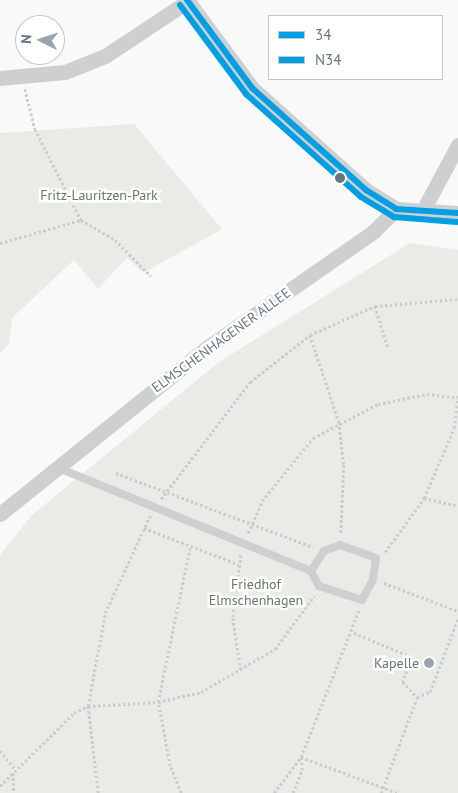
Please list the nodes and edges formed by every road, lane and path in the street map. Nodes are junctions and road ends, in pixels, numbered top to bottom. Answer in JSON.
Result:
{"nodes":[{"id":1,"x":188,"y":1,"type":"edge"},
{"id":2,"x":0,"y":78,"type":"edge"},
{"id":3,"x":23,"y":80,"type":"junction"},
{"id":4,"x":458,"y":145,"type":"edge"},
{"id":5,"x":396,"y":209,"type":"junction"},
{"id":6,"x":422,"y":212,"type":"junction"},
{"id":7,"x":458,"y":213,"type":"edge"},
{"id":8,"x":82,"y":220,"type":"junction"},
{"id":9,"x":0,"y":243,"type":"edge"},
{"id":10,"x":151,"y":276,"type":"dead end"},
{"id":11,"x":458,"y":299,"type":"edge"},
{"id":12,"x":375,"y":306,"type":"junction"},
{"id":13,"x":310,"y":335,"type":"junction"},
{"id":14,"x":388,"y":347,"type":"dead end"},
{"id":15,"x":458,"y":393,"type":"edge"},
{"id":16,"x":458,"y":397,"type":"edge"},
{"id":17,"x":339,"y":422,"type":"junction"},
{"id":18,"x":54,"y":466,"type":"junction"},
{"id":19,"x":116,"y":472,"type":"dead end"},
{"id":20,"x":165,"y":492,"type":"junction"},
{"id":21,"x":424,"y":498,"type":"junction"},
{"id":22,"x":2,"y":506,"type":"edge"},
{"id":23,"x":458,"y":506,"type":"edge"},
{"id":24,"x":154,"y":508,"type":"junction"},
{"id":25,"x":252,"y":524,"type":"junction"},
{"id":26,"x":144,"y":528,"type":"junction"},
{"id":27,"x":244,"y":544,"type":"junction"},
{"id":28,"x":340,"y":545,"type":"junction"},
{"id":29,"x":190,"y":548,"type":"junction"},
{"id":30,"x":324,"y":551,"type":"junction"},
{"id":31,"x":376,"y":558,"type":"junction"},
{"id":32,"x":238,"y":564,"type":"junction"},
{"id":33,"x":312,"y":571,"type":"junction"},
{"id":34,"x":373,"y":578,"type":"junction"},
{"id":35,"x":319,"y":586,"type":"junction"},
{"id":36,"x":362,"y":600,"type":"junction"},
{"id":37,"x":458,"y":611,"type":"edge"},
{"id":38,"x":458,"y":618,"type":"edge"},
{"id":39,"x":354,"y":633,"type":"junction"},
{"id":40,"x":241,"y":671,"type":"junction"},
{"id":41,"x":417,"y":697,"type":"junction"},
{"id":42,"x":158,"y":702,"type":"junction"},
{"id":43,"x":88,"y":706,"type":"junction"},
{"id":44,"x":0,"y":751,"type":"edge"},
{"id":45,"x":300,"y":757,"type":"junction"},
{"id":46,"x":16,"y":770,"type":"junction"},
{"id":47,"x":13,"y":773,"type":"junction"},
{"id":48,"x":0,"y":786,"type":"edge"},
{"id":49,"x":383,"y":787,"type":"junction"},
{"id":50,"x":14,"y":793,"type":"edge"},
{"id":51,"x":98,"y":793,"type":"edge"},
{"id":52,"x":181,"y":793,"type":"edge"},
{"id":53,"x":274,"y":793,"type":"edge"},
{"id":54,"x":293,"y":793,"type":"edge"},
{"id":55,"x":381,"y":793,"type":"edge"},
{"id":56,"x":398,"y":793,"type":"edge"}],
"edges":[{"from":1,"to":3,"type":"street"},
{"from":1,"to":5,"type":"street"},
{"from":2,"to":3,"type":"street"},
{"from":3,"to":8,"type":"path"},
{"from":4,"to":6,"type":"street"},
{"from":5,"to":6,"type":"street"},
{"from":5,"to":18,"type":"street","name":"ELMSCHENHAGENER ALLEE"},
{"from":6,"to":7,"type":"street"},
{"from":8,"to":9,"type":"path"},
{"from":8,"to":10,"type":"path"},
{"from":11,"to":12,"type":"path"},
{"from":12,"to":13,"type":"path"},
{"from":12,"to":14,"type":"path"},
{"from":13,"to":17,"type":"path"},
{"from":13,"to":20,"type":"path"},
{"from":15,"to":16,"type":"path"},
{"from":16,"to":17,"type":"path"},
{"from":16,"to":21,"type":"path"},
{"from":17,"to":25,"type":"path"},
{"from":17,"to":28,"type":"path"},
{"from":18,"to":22,"type":"street","name":"ELMSCHENHAGENER ALLEE"},
{"from":18,"to":24,"type":"lane"},
{"from":19,"to":20,"type":"path"},
{"from":20,"to":24,"type":"path"},
{"from":20,"to":25,"type":"path"},
{"from":21,"to":23,"type":"path"},
{"from":21,"to":31,"type":"path"},
{"from":24,"to":26,"type":"path"},
{"from":24,"to":27,"type":"lane"},
{"from":25,"to":27,"type":"path"},
{"from":25,"to":30,"type":"path"},
{"from":26,"to":29,"type":"path"},
{"from":26,"to":43,"type":"path"},
{"from":27,"to":32,"type":"path"},
{"from":27,"to":33,"type":"lane"},
{"from":28,"to":30,"type":"lane"},
{"from":28,"to":31,"type":"lane"},
{"from":29,"to":32,"type":"path"},
{"from":29,"to":42,"type":"path"},
{"from":30,"to":33,"type":"lane"},
{"from":31,"to":34,"type":"lane"},
{"from":32,"to":40,"type":"path"},
{"from":33,"to":35,"type":"lane"},
{"from":34,"to":36,"type":"lane"},
{"from":34,"to":37,"type":"path"},
{"from":35,"to":36,"type":"lane"},
{"from":35,"to":40,"type":"path"},
{"from":36,"to":39,"type":"path"},
{"from":38,"to":41,"type":"path"},
{"from":39,"to":41,"type":"path"},
{"from":39,"to":45,"type":"path"},
{"from":40,"to":42,"type":"path"},
{"from":41,"to":49,"type":"path"},
{"from":42,"to":43,"type":"path"},
{"from":42,"to":52,"type":"path"},
{"from":43,"to":46,"type":"path"},
{"from":43,"to":51,"type":"path"},
{"from":44,"to":46,"type":"path"},
{"from":45,"to":49,"type":"path"},
{"from":45,"to":53,"type":"path"},
{"from":45,"to":54,"type":"path"},
{"from":46,"to":47,"type":"path"},
{"from":47,"to":48,"type":"path"},
{"from":47,"to":50,"type":"path"},
{"from":49,"to":55,"type":"path"},
{"from":49,"to":56,"type":"path"}]}
